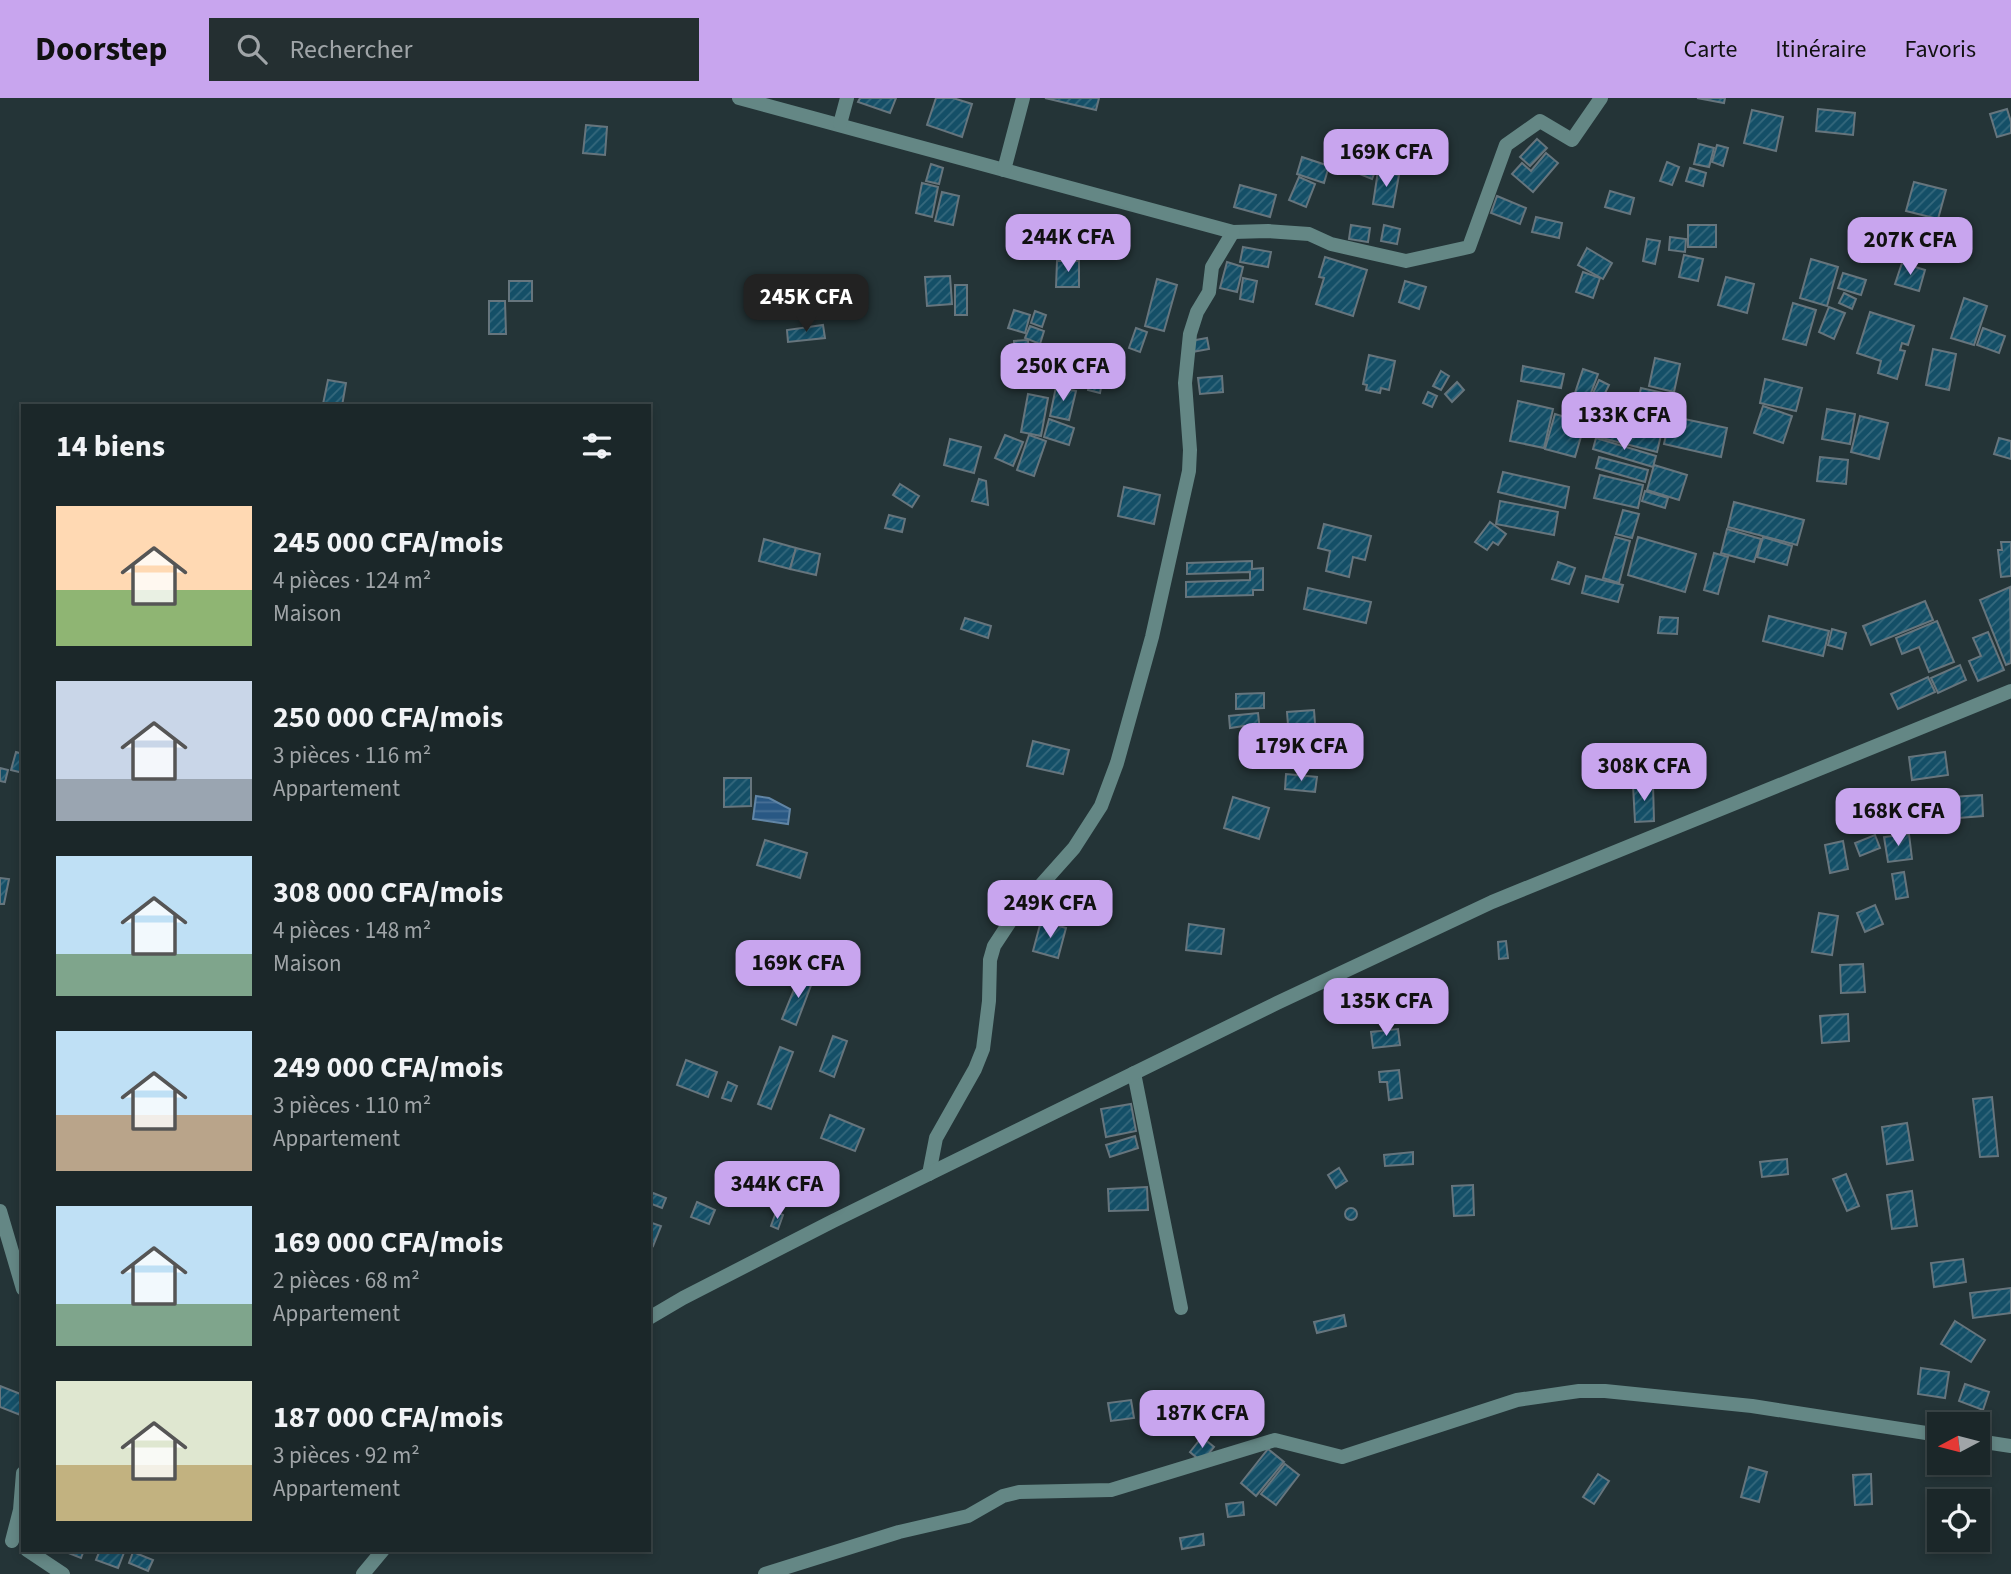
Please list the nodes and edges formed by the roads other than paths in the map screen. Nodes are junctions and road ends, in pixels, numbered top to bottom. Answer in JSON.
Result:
{"nodes":[{"id":1,"x":739,"y":98,"type":"edge"},
{"id":2,"x":847,"y":98,"type":"edge"},
{"id":3,"x":1023,"y":98,"type":"edge"},
{"id":4,"x":1601,"y":98,"type":"edge"},
{"id":5,"x":840,"y":124,"type":"junction"},
{"id":6,"x":1004,"y":170,"type":"junction"},
{"id":7,"x":1233,"y":232,"type":"junction"},
{"id":8,"x":2011,"y":691,"type":"edge"},
{"id":9,"x":1133,"y":1073,"type":"junction"},
{"id":10,"x":929,"y":1174,"type":"junction"},
{"id":11,"x":0,"y":1211,"type":"edge"},
{"id":12,"x":21,"y":1282,"type":"edge"},
{"id":13,"x":1181,"y":1308,"type":"dead end"},
{"id":14,"x":651,"y":1317,"type":"edge"},
{"id":15,"x":1927,"y":1433,"type":"edge"},
{"id":16,"x":1990,"y":1443,"type":"edge"},
{"id":17,"x":2011,"y":1446,"type":"edge"},
{"id":18,"x":21,"y":1498,"type":"edge"},
{"id":19,"x":12,"y":1540,"type":"edge"},
{"id":20,"x":30,"y":1552,"type":"edge"},
{"id":21,"x":381,"y":1552,"type":"edge"},
{"id":22,"x":63,"y":1574,"type":"edge"},
{"id":23,"x":363,"y":1574,"type":"edge"},
{"id":24,"x":765,"y":1574,"type":"edge"}],
"edges":[{"from":1,"to":5,"type":"street"},
{"from":2,"to":5,"type":"street"},
{"from":3,"to":6,"type":"street"},
{"from":4,"to":7,"type":"street"},
{"from":5,"to":6,"type":"street"},
{"from":6,"to":7,"type":"street"},
{"from":7,"to":10,"type":"street"},
{"from":8,"to":9,"type":"street"},
{"from":9,"to":10,"type":"street"},
{"from":9,"to":13,"type":"street"},
{"from":10,"to":14,"type":"street"},
{"from":11,"to":12,"type":"street"},
{"from":15,"to":24,"type":"street"},
{"from":16,"to":17,"type":"street"},
{"from":18,"to":19,"type":"street"},
{"from":20,"to":22,"type":"street"},
{"from":21,"to":23,"type":"street"}]}
